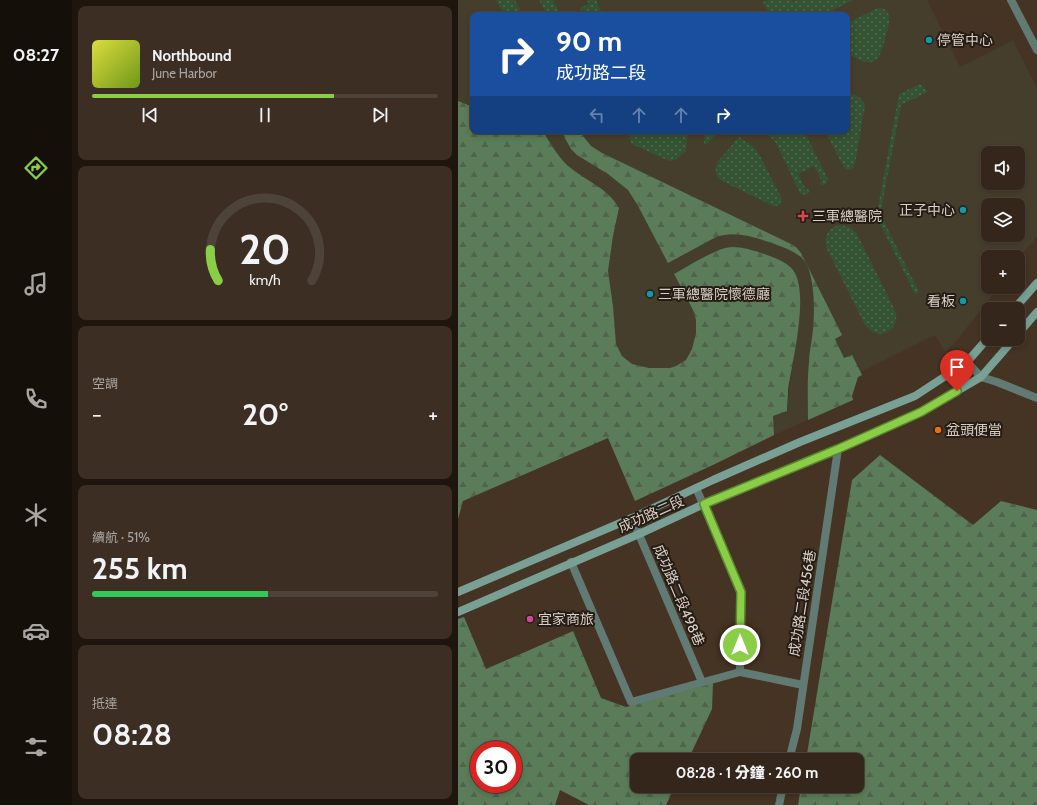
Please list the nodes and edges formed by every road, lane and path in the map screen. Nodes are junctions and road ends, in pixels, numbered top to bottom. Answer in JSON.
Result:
{"nodes":[{"id":1,"x":1012,"y":0,"type":"edge"},
{"id":2,"x":1037,"y":50,"type":"edge"},
{"id":3,"x":1037,"y":283,"type":"edge"},
{"id":4,"x":1020,"y":302,"type":"edge"},
{"id":5,"x":1037,"y":312,"type":"edge"},
{"id":6,"x":1025,"y":326,"type":"edge"},
{"id":7,"x":981,"y":346,"type":"edge"},
{"id":8,"x":1008,"y":346,"type":"edge"},
{"id":9,"x":968,"y":362,"type":"junction"},
{"id":10,"x":981,"y":377,"type":"junction"},
{"id":11,"x":1037,"y":398,"type":"edge"},
{"id":12,"x":838,"y":449,"type":"junction"},
{"id":13,"x":696,"y":488,"type":"junction"},
{"id":14,"x":704,"y":504,"type":"junction"},
{"id":15,"x":632,"y":518,"type":"junction"},
{"id":16,"x":639,"y":534,"type":"junction"},
{"id":17,"x":571,"y":562,"type":"junction"},
{"id":18,"x":458,"y":592,"type":"edge"},
{"id":19,"x":458,"y":612,"type":"edge"},
{"id":20,"x":740,"y":672,"type":"junction"},
{"id":21,"x":702,"y":682,"type":"junction"},
{"id":22,"x":803,"y":684,"type":"junction"},
{"id":23,"x":791,"y":753,"type":"edge"},
{"id":24,"x":781,"y":793,"type":"edge"},
{"id":25,"x":778,"y":805,"type":"edge"}],
"edges":[{"from":1,"to":2,"type":"street"},
{"from":3,"to":4,"type":"main road"},
{"from":5,"to":6,"type":"main road"},
{"from":7,"to":9,"type":"main road","name":"成功路二段"},
{"from":8,"to":10,"type":"main road","name":"成功路二段"},
{"from":9,"to":10,"type":"street"},
{"from":9,"to":13,"type":"main road","name":"成功路二段"},
{"from":10,"to":11,"type":"street"},
{"from":10,"to":12,"type":"main road","name":"成功路二段"},
{"from":12,"to":14,"type":"main road","name":"成功路二段"},
{"from":12,"to":22,"type":"street","name":"成功路二段456巷"},
{"from":13,"to":14,"type":"street"},
{"from":13,"to":15,"type":"main road","name":"成功路二段"},
{"from":14,"to":16,"type":"main road","name":"成功路二段"},
{"from":14,"to":20,"type":"street"},
{"from":15,"to":16,"type":"street","name":"成功路二段498巷"},
{"from":15,"to":18,"type":"main road","name":"成功路二段"},
{"from":16,"to":17,"type":"main road","name":"成功路二段"},
{"from":16,"to":21,"type":"street","name":"成功路二段498巷"},
{"from":17,"to":19,"type":"main road","name":"成功路二段"},
{"from":17,"to":21,"type":"street"},
{"from":20,"to":21,"type":"street"},
{"from":20,"to":22,"type":"street"},
{"from":22,"to":23,"type":"street","name":"成功路二段456巷"},
{"from":24,"to":25,"type":"street"}]}
